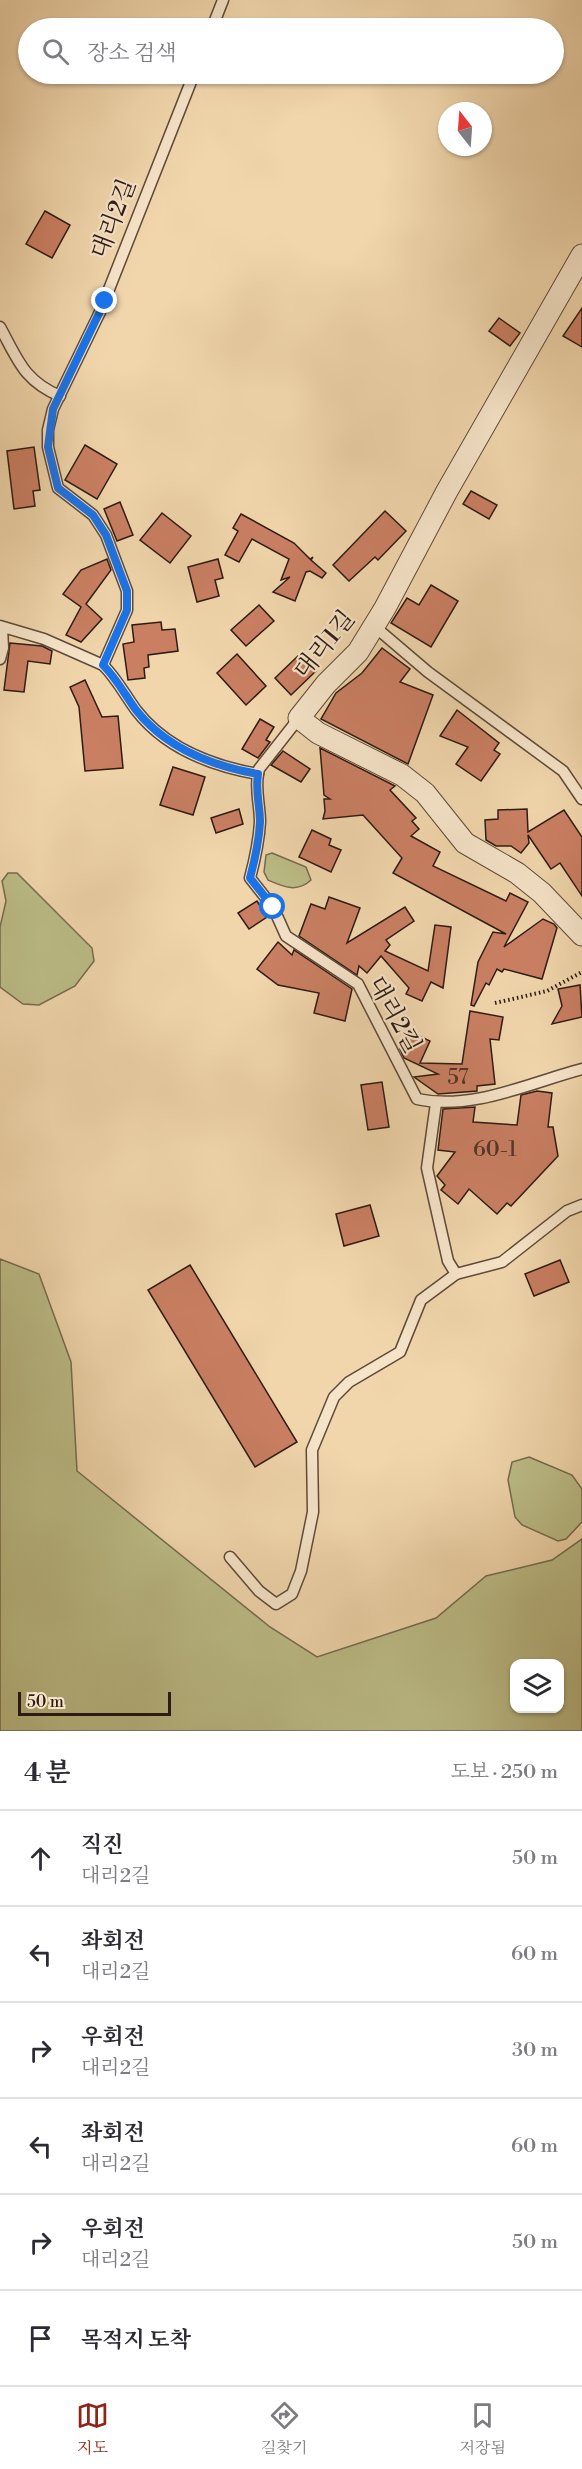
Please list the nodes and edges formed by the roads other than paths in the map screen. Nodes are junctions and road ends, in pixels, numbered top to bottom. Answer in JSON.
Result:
{"nodes":[{"id":1,"x":223,"y":0,"type":"edge"},
{"id":2,"x":216,"y":18,"type":"edge"},
{"id":3,"x":190,"y":84,"type":"edge"},
{"id":4,"x":582,"y":255,"type":"edge"},
{"id":5,"x":0,"y":327,"type":"edge"},
{"id":6,"x":60,"y":396,"type":"junction"},
{"id":7,"x":1,"y":626,"type":"edge"},
{"id":8,"x":374,"y":626,"type":"junction"},
{"id":9,"x":0,"y":659,"type":"edge"},
{"id":10,"x":103,"y":665,"type":"junction"},
{"id":11,"x":299,"y":718,"type":"junction"},
{"id":12,"x":258,"y":774,"type":"junction"},
{"id":13,"x":582,"y":798,"type":"edge"},
{"id":14,"x":582,"y":935,"type":"edge"},
{"id":15,"x":582,"y":1070,"type":"edge"},
{"id":16,"x":436,"y":1103,"type":"junction"},
{"id":17,"x":582,"y":1205,"type":"edge"},
{"id":18,"x":456,"y":1274,"type":"junction"},
{"id":19,"x":230,"y":1557,"type":"dead end"}],
"edges":[{"from":1,"to":2,"type":"lane"},
{"from":3,"to":6,"type":"lane","name":"대리2길"},
{"from":4,"to":8,"type":"street","name":"대리1길"},
{"from":5,"to":6,"type":"lane"},
{"from":6,"to":10,"type":"lane","name":"대리2길"},
{"from":7,"to":9,"type":"lane"},
{"from":7,"to":10,"type":"lane"},
{"from":8,"to":11,"type":"street","name":"대리1길"},
{"from":8,"to":13,"type":"lane"},
{"from":10,"to":12,"type":"lane"},
{"from":11,"to":12,"type":"lane"},
{"from":11,"to":14,"type":"street","name":"대리1길"},
{"from":12,"to":16,"type":"lane","name":"대리2길"},
{"from":15,"to":16,"type":"lane"},
{"from":16,"to":18,"type":"lane"},
{"from":17,"to":18,"type":"lane"},
{"from":18,"to":19,"type":"lane"}]}
